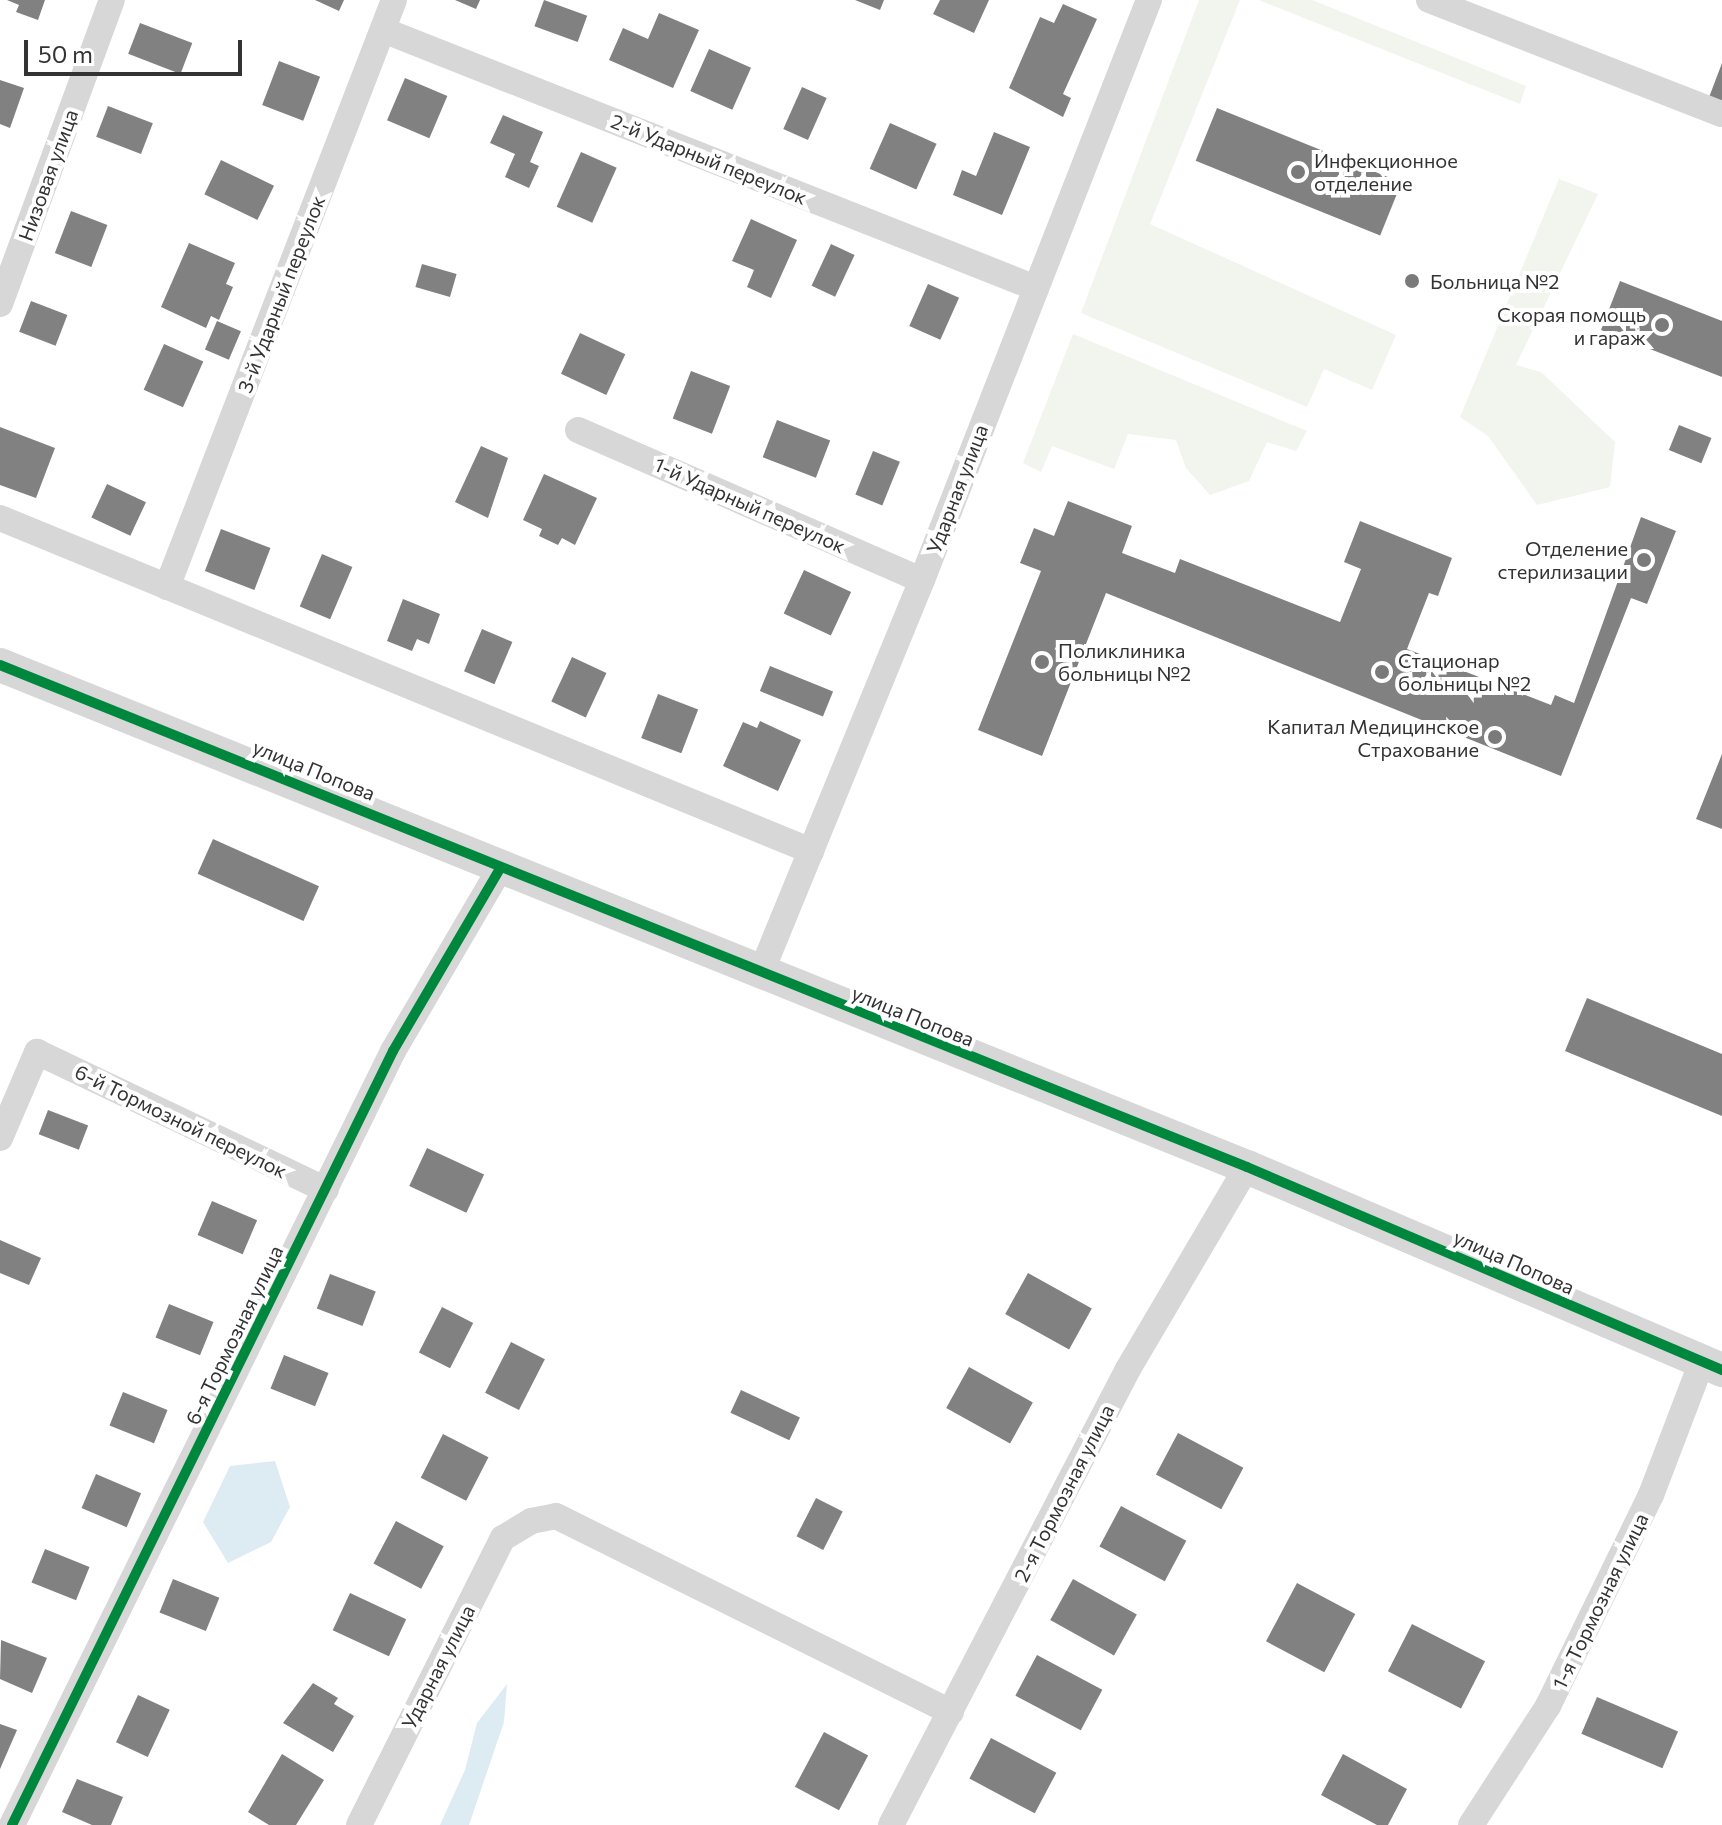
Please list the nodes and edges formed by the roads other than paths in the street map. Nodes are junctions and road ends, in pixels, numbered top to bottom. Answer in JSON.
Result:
{"nodes":[{"id":1,"x":112,"y":0,"type":"edge"},
{"id":2,"x":394,"y":0,"type":"edge"},
{"id":3,"x":1149,"y":0,"type":"edge"},
{"id":4,"x":1429,"y":0,"type":"edge"},
{"id":5,"x":383,"y":30,"type":"junction"},
{"id":6,"x":1722,"y":114,"type":"edge"},
{"id":7,"x":1036,"y":288,"type":"junction"},
{"id":8,"x":0,"y":304,"type":"edge"},
{"id":9,"x":578,"y":430,"type":"dead end"},
{"id":10,"x":0,"y":518,"type":"edge"},
{"id":11,"x":922,"y":580,"type":"junction"},
{"id":12,"x":167,"y":587,"type":"junction"},
{"id":13,"x":0,"y":665,"type":"edge"},
{"id":14,"x":811,"y":851,"type":"junction"},
{"id":15,"x":501,"y":867,"type":"junction"},
{"id":16,"x":760,"y":975,"type":"junction"},
{"id":17,"x":0,"y":1138,"type":"edge"},
{"id":18,"x":1247,"y":1167,"type":"junction"},
{"id":19,"x":326,"y":1190,"type":"junction"},
{"id":20,"x":1712,"y":1367,"type":"edge"},
{"id":21,"x":951,"y":1712,"type":"junction"},
{"id":22,"x":12,"y":1825,"type":"edge"},
{"id":23,"x":359,"y":1825,"type":"edge"},
{"id":24,"x":891,"y":1825,"type":"edge"},
{"id":25,"x":1471,"y":1825,"type":"edge"}],
"edges":[{"from":1,"to":8,"type":"street","name":"Низовая улица"},
{"from":2,"to":5,"type":"street","name":"3-й Ударный переулок"},
{"from":3,"to":7,"type":"street","name":"Ударная улица"},
{"from":4,"to":6,"type":"street"},
{"from":5,"to":7,"type":"street","name":"2-й Ударный переулок"},
{"from":5,"to":12,"type":"street","name":"3-й Ударный переулок"},
{"from":7,"to":11,"type":"street","name":"Ударная улица"},
{"from":9,"to":11,"type":"street","name":"1-й Ударный переулок"},
{"from":10,"to":12,"type":"street"},
{"from":11,"to":14,"type":"street","name":"Ударная улица"},
{"from":12,"to":14,"type":"street"},
{"from":13,"to":15,"type":"street","name":"улица Попова"},
{"from":14,"to":16,"type":"street","name":"Ударная улица"},
{"from":15,"to":16,"type":"street","name":"улица Попова"},
{"from":15,"to":19,"type":"street","name":"6-я Тормозная улица"},
{"from":16,"to":18,"type":"street","name":"улица Попова"},
{"from":17,"to":19,"type":"street","name":"6-й Тормозной переулок"},
{"from":18,"to":20,"type":"street","name":"улица Попова"},
{"from":18,"to":21,"type":"street","name":"2-я Тормозная улица"},
{"from":19,"to":22,"type":"street","name":"6-я Тормозная улица"},
{"from":20,"to":25,"type":"street","name":"1-я Тормозная улица"},
{"from":21,"to":23,"type":"street","name":"Ударная улица"},
{"from":21,"to":24,"type":"street","name":"2-я Тормозная улица"}]}
